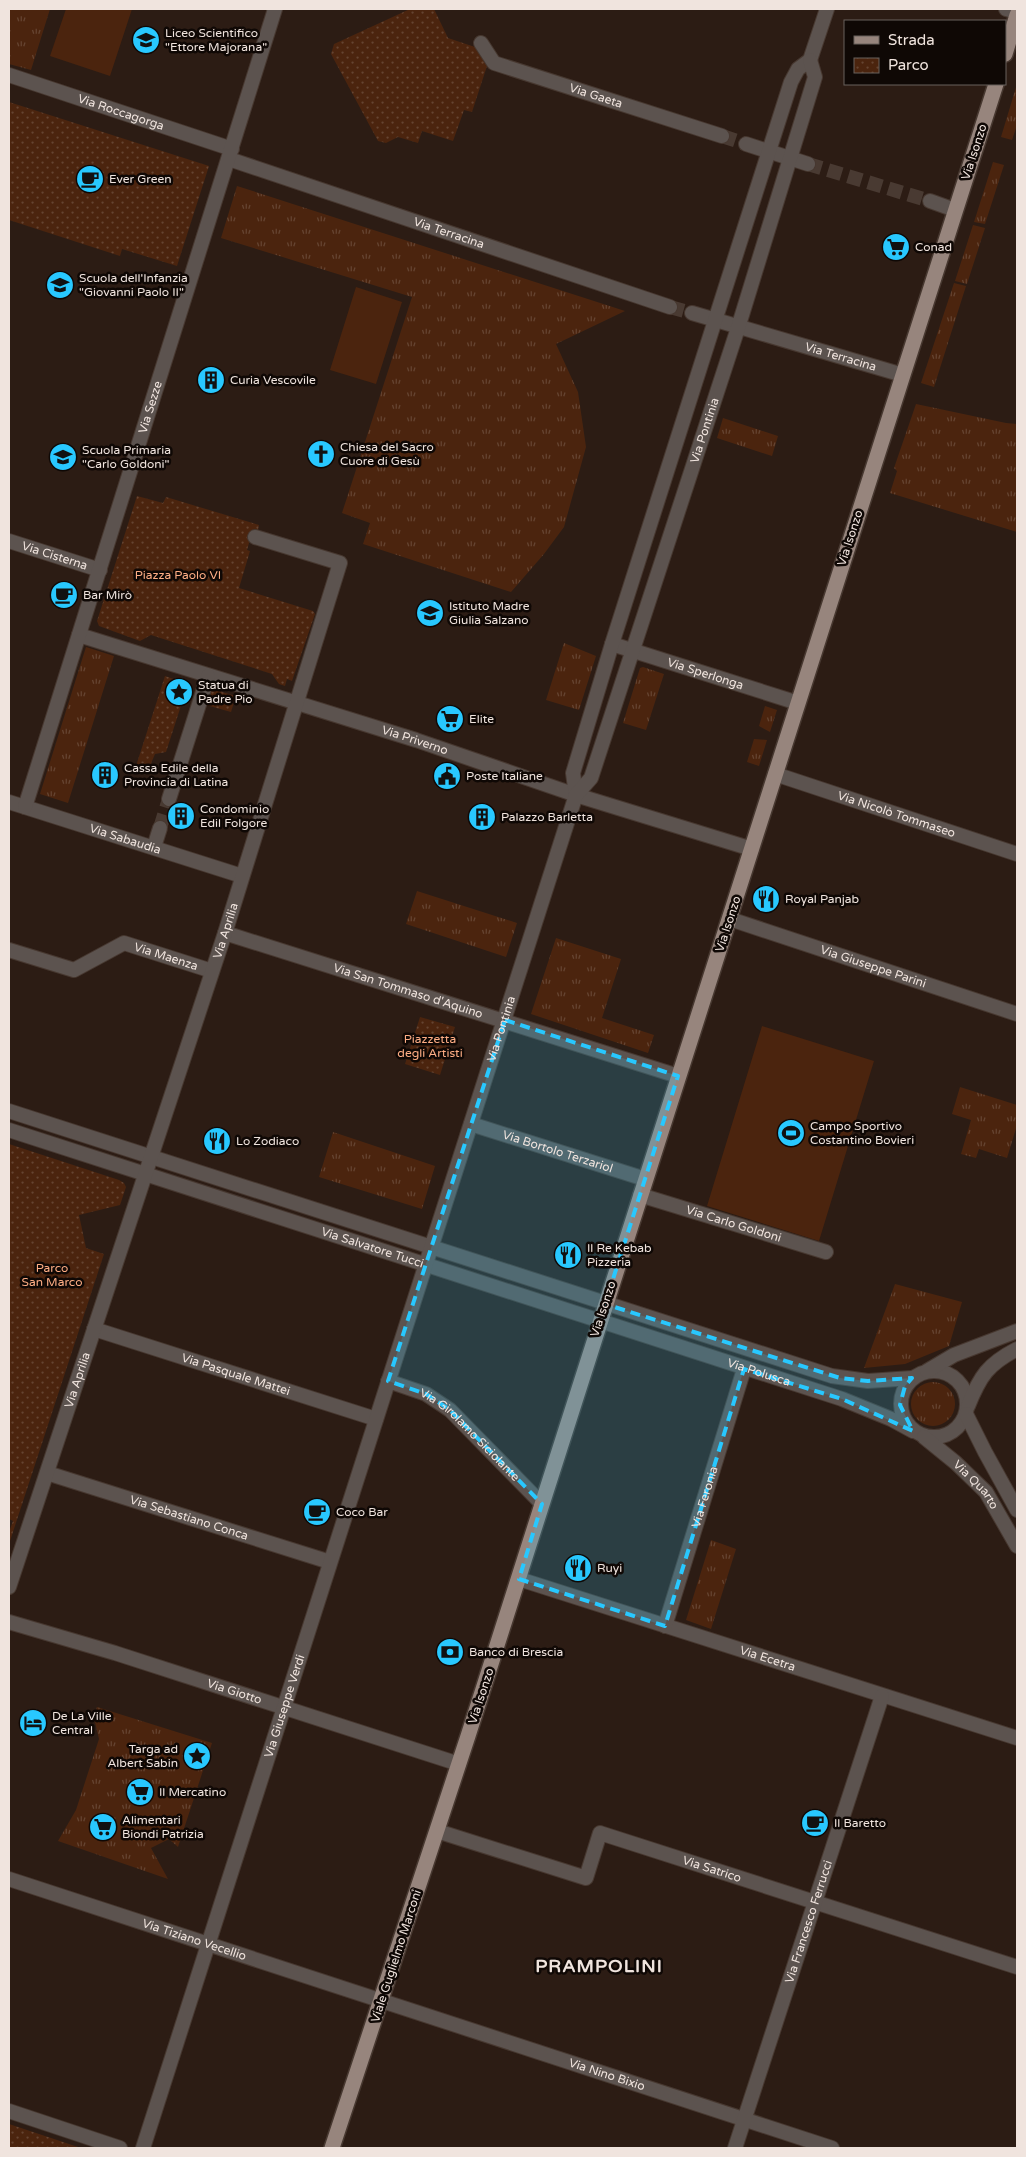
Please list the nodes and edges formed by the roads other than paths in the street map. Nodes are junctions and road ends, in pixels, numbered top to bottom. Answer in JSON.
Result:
{"nodes":[{"id":1,"x":275,"y":9,"type":"edge"},
{"id":2,"x":828,"y":9,"type":"edge"},
{"id":3,"x":1006,"y":9,"type":"edge"},
{"id":4,"x":1017,"y":14,"type":"edge"},
{"id":5,"x":481,"y":43,"type":"dead end"},
{"id":6,"x":1006,"y":51,"type":"edge"},
{"id":7,"x":810,"y":60,"type":"junction"},
{"id":8,"x":9,"y":75,"type":"edge"},
{"id":9,"x":996,"y":85,"type":"edge"},
{"id":10,"x":722,"y":136,"type":"tunnel mouth"},
{"id":11,"x":746,"y":144,"type":"tunnel mouth"},
{"id":12,"x":769,"y":151,"type":"junction"},
{"id":13,"x":230,"y":154,"type":"junction"},
{"id":14,"x":790,"y":158,"type":"junction"},
{"id":15,"x":808,"y":164,"type":"tunnel mouth"},
{"id":16,"x":930,"y":202,"type":"tunnel mouth"},
{"id":17,"x":955,"y":210,"type":"junction"},
{"id":18,"x":670,"y":307,"type":"tunnel mouth"},
{"id":19,"x":692,"y":313,"type":"tunnel mouth"},
{"id":20,"x":715,"y":321,"type":"junction"},
{"id":21,"x":738,"y":328,"type":"junction"},
{"id":22,"x":903,"y":375,"type":"junction"},
{"id":23,"x":256,"y":537,"type":"dead end"},
{"id":24,"x":9,"y":542,"type":"edge"},
{"id":25,"x":100,"y":570,"type":"junction"},
{"id":26,"x":78,"y":635,"type":"junction"},
{"id":27,"x":612,"y":644,"type":"junction"},
{"id":28,"x":633,"y":651,"type":"junction"},
{"id":29,"x":208,"y":676,"type":"junction"},
{"id":30,"x":295,"y":702,"type":"junction"},
{"id":31,"x":798,"y":703,"type":"junction"},
{"id":32,"x":775,"y":774,"type":"junction"},
{"id":33,"x":576,"y":795,"type":"junction"},
{"id":34,"x":169,"y":799,"type":"tunnel mouth"},
{"id":35,"x":9,"y":802,"type":"edge"},
{"id":36,"x":25,"y":807,"type":"junction"},
{"id":37,"x":160,"y":828,"type":"tunnel mouth"},
{"id":38,"x":154,"y":847,"type":"junction"},
{"id":39,"x":752,"y":849,"type":"junction"},
{"id":40,"x":1017,"y":854,"type":"edge"},
{"id":41,"x":242,"y":876,"type":"junction"},
{"id":42,"x":730,"y":919,"type":"junction"},
{"id":43,"x":225,"y":933,"type":"junction"},
{"id":44,"x":9,"y":950,"type":"edge"},
{"id":45,"x":212,"y":971,"type":"junction"},
{"id":46,"x":1017,"y":1014,"type":"edge"},
{"id":47,"x":505,"y":1020,"type":"junction"},
{"id":48,"x":678,"y":1076,"type":"junction"},
{"id":49,"x":9,"y":1111,"type":"edge"},
{"id":50,"x":471,"y":1124,"type":"junction"},
{"id":51,"x":9,"y":1130,"type":"edge"},
{"id":52,"x":151,"y":1157,"type":"junction"},
{"id":53,"x":146,"y":1174,"type":"junction"},
{"id":54,"x":645,"y":1179,"type":"junction"},
{"id":55,"x":640,"y":1195,"type":"junction"},
{"id":56,"x":431,"y":1247,"type":"junction"},
{"id":57,"x":826,"y":1252,"type":"dead end"},
{"id":58,"x":426,"y":1264,"type":"junction"},
{"id":59,"x":605,"y":1304,"type":"junction"},
{"id":60,"x":600,"y":1321,"type":"junction"},
{"id":61,"x":94,"y":1329,"type":"junction"},
{"id":62,"x":1017,"y":1331,"type":"edge"},
{"id":63,"x":1017,"y":1349,"type":"edge"},
{"id":64,"x":744,"y":1369,"type":"junction"},
{"id":65,"x":926,"y":1372,"type":"junction"},
{"id":66,"x":912,"y":1378,"type":"junction"},
{"id":67,"x":388,"y":1381,"type":"junction"},
{"id":68,"x":967,"y":1411,"type":"junction"},
{"id":69,"x":376,"y":1419,"type":"junction"},
{"id":70,"x":917,"y":1433,"type":"junction"},
{"id":71,"x":47,"y":1473,"type":"junction"},
{"id":72,"x":542,"y":1504,"type":"junction"},
{"id":73,"x":1017,"y":1510,"type":"edge"},
{"id":74,"x":1017,"y":1546,"type":"edge"},
{"id":75,"x":330,"y":1562,"type":"junction"},
{"id":76,"x":518,"y":1579,"type":"junction"},
{"id":77,"x":9,"y":1587,"type":"edge"},
{"id":78,"x":9,"y":1622,"type":"edge"},
{"id":79,"x":665,"y":1626,"type":"junction"},
{"id":80,"x":882,"y":1696,"type":"junction"},
{"id":81,"x":284,"y":1709,"type":"junction"},
{"id":82,"x":1017,"y":1738,"type":"edge"},
{"id":83,"x":459,"y":1764,"type":"junction"},
{"id":84,"x":437,"y":1831,"type":"junction"},
{"id":85,"x":9,"y":1879,"type":"edge"},
{"id":86,"x":815,"y":1902,"type":"junction"},
{"id":87,"x":209,"y":1945,"type":"junction"},
{"id":88,"x":1017,"y":1967,"type":"edge"},
{"id":89,"x":381,"y":2001,"type":"junction"},
{"id":90,"x":9,"y":2111,"type":"edge"},
{"id":91,"x":744,"y":2120,"type":"junction"},
{"id":92,"x":120,"y":2148,"type":"edge"},
{"id":93,"x":143,"y":2148,"type":"edge"},
{"id":94,"x":332,"y":2148,"type":"edge"},
{"id":95,"x":735,"y":2148,"type":"edge"},
{"id":96,"x":832,"y":2148,"type":"edge"}],
"edges":[{"from":1,"to":13,"type":"street","name":"Via Sezze"},
{"from":2,"to":7,"type":"street","name":"Via Pontinia"},
{"from":3,"to":4,"type":"street"},
{"from":4,"to":6,"type":"main road"},
{"from":5,"to":10,"type":"street","name":"Via Gaeta"},
{"from":7,"to":12,"type":"street","name":"Via Pontinia"},
{"from":7,"to":14,"type":"street","name":"Via Pontinia"},
{"from":8,"to":13,"type":"street","name":"Via Roccagorga"},
{"from":9,"to":17,"type":"main road","name":"Via Isonzo"},
{"from":11,"to":12,"type":"street"},
{"from":12,"to":14,"type":"street"},
{"from":12,"to":20,"type":"street","name":"Via Pontinia"},
{"from":13,"to":18,"type":"street","name":"Via Terracina"},
{"from":13,"to":25,"type":"street","name":"Via Sezze"},
{"from":14,"to":15,"type":"street"},
{"from":14,"to":21,"type":"street","name":"Via Pontinia"},
{"from":16,"to":17,"type":"street"},
{"from":17,"to":22,"type":"main road","name":"Via Isonzo"},
{"from":19,"to":20,"type":"street","name":"Via Terracina"},
{"from":20,"to":21,"type":"street","name":"Via Terracina"},
{"from":20,"to":27,"type":"street","name":"Via Pontinia"},
{"from":21,"to":22,"type":"street","name":"Via Terracina"},
{"from":21,"to":28,"type":"street","name":"Via Pontinia"},
{"from":22,"to":31,"type":"main road","name":"Via Isonzo"},
{"from":23,"to":30,"type":"street"},
{"from":24,"to":25,"type":"street","name":"Via Cisterna"},
{"from":25,"to":26,"type":"street","name":"Via Sezze"},
{"from":26,"to":29,"type":"street","name":"Via Priverno"},
{"from":26,"to":36,"type":"street","name":"Via Sezze"},
{"from":27,"to":28,"type":"street","name":"Via Sperlonga"},
{"from":27,"to":33,"type":"street","name":"Via Pontinia"},
{"from":28,"to":31,"type":"street","name":"Via Sperlonga"},
{"from":28,"to":33,"type":"street","name":"Via Pontinia"},
{"from":29,"to":30,"type":"street","name":"Via Priverno"},
{"from":29,"to":34,"type":"street"},
{"from":30,"to":33,"type":"street","name":"Via Priverno"},
{"from":30,"to":41,"type":"street","name":"Via Aprilia"},
{"from":31,"to":32,"type":"main road","name":"Via Isonzo"},
{"from":32,"to":39,"type":"main road","name":"Via Isonzo"},
{"from":32,"to":40,"type":"street","name":"Via Nicolò Tommaseo"},
{"from":33,"to":39,"type":"street","name":"Via Priverno"},
{"from":33,"to":47,"type":"street","name":"Via Pontinia"},
{"from":35,"to":36,"type":"street","name":"Via Sabaudia"},
{"from":36,"to":38,"type":"street","name":"Via Sabaudia"},
{"from":37,"to":38,"type":"street"},
{"from":38,"to":41,"type":"street","name":"Via Sabaudia"},
{"from":39,"to":42,"type":"main road","name":"Via Isonzo"},
{"from":41,"to":43,"type":"street","name":"Via Aprilia"},
{"from":42,"to":46,"type":"street","name":"Via Giuseppe Parini"},
{"from":42,"to":48,"type":"main road","name":"Via Isonzo"},
{"from":43,"to":45,"type":"street","name":"Via Aprilia"},
{"from":43,"to":47,"type":"street","name":"Via San Tommaso d'Aquino"},
{"from":44,"to":45,"type":"street","name":"Via Maenza"},
{"from":45,"to":52,"type":"street","name":"Via Aprilia"},
{"from":47,"to":48,"type":"street","name":"Via San Tommaso d'Aquino"},
{"from":47,"to":50,"type":"street","name":"Via Pontinia"},
{"from":48,"to":54,"type":"main road","name":"Via Isonzo"},
{"from":49,"to":52,"type":"street","name":"Via Salvatore Tucci"},
{"from":50,"to":54,"type":"street","name":"Via Bortolo Terzariol"},
{"from":50,"to":56,"type":"street","name":"Via Pontinia"},
{"from":51,"to":53,"type":"street","name":"Via Salvatore Tucci"},
{"from":52,"to":53,"type":"street","name":"Via Aprilia"},
{"from":52,"to":56,"type":"street","name":"Via Salvatore Tucci"},
{"from":53,"to":58,"type":"street","name":"Via Salvatore Tucci"},
{"from":53,"to":61,"type":"street","name":"Via Aprilia"},
{"from":54,"to":55,"type":"main road","name":"Via Isonzo"},
{"from":55,"to":57,"type":"street","name":"Via Carlo Goldoni"},
{"from":55,"to":59,"type":"main road","name":"Via Isonzo"},
{"from":56,"to":58,"type":"street","name":"Via Pontinia"},
{"from":56,"to":59,"type":"street","name":"Via Salvatore Tucci"},
{"from":58,"to":60,"type":"street","name":"Via Salvatore Tucci"},
{"from":58,"to":67,"type":"street","name":"Via Giuseppe Verdi"},
{"from":59,"to":60,"type":"main road","name":"Via Isonzo"},
{"from":59,"to":66,"type":"street","name":"Via Polusca"},
{"from":60,"to":64,"type":"street","name":"Via Polusca"},
{"from":60,"to":72,"type":"main road","name":"Via Isonzo"},
{"from":61,"to":69,"type":"street","name":"Via Pasquale Mattei"},
{"from":61,"to":71,"type":"street","name":"Via Aprilia"},
{"from":62,"to":65,"type":"street"},
{"from":63,"to":68,"type":"street"},
{"from":64,"to":70,"type":"street","name":"Via Polusca"},
{"from":64,"to":79,"type":"street","name":"Via Feronia"},
{"from":65,"to":66,"type":"street"},
{"from":65,"to":68,"type":"street"},
{"from":66,"to":70,"type":"street"},
{"from":67,"to":69,"type":"street","name":"Via Giuseppe Verdi"},
{"from":67,"to":72,"type":"street","name":"Via Girolamo Siciolante"},
{"from":68,"to":70,"type":"street"},
{"from":68,"to":73,"type":"street","name":"Via Quarto"},
{"from":69,"to":75,"type":"street","name":"Via Giuseppe Verdi"},
{"from":70,"to":74,"type":"street","name":"Via Quarto"},
{"from":71,"to":75,"type":"street","name":"Via Sebastiano Conca"},
{"from":71,"to":77,"type":"street","name":"Via Aprilia"},
{"from":72,"to":76,"type":"main road","name":"Via Isonzo"},
{"from":75,"to":81,"type":"street","name":"Via Giuseppe Verdi"},
{"from":76,"to":79,"type":"street","name":"Via Ecetra"},
{"from":76,"to":83,"type":"main road","name":"Via Isonzo"},
{"from":78,"to":81,"type":"street","name":"Via Giotto"},
{"from":79,"to":80,"type":"street","name":"Via Ecetra"},
{"from":80,"to":82,"type":"street","name":"Via Ecetra"},
{"from":80,"to":86,"type":"street","name":"Via Francesco Ferrucci"},
{"from":81,"to":83,"type":"street","name":"Via Giotto"},
{"from":81,"to":87,"type":"street","name":"Via Giuseppe Verdi"},
{"from":83,"to":84,"type":"main road","name":"Viale Guglielmo Marconi"},
{"from":84,"to":86,"type":"street","name":"Via Satrico"},
{"from":84,"to":89,"type":"main road","name":"Viale Guglielmo Marconi"},
{"from":85,"to":87,"type":"street","name":"Via Tiziano Vecellio"},
{"from":86,"to":88,"type":"street","name":"Via Satrico"},
{"from":86,"to":91,"type":"street","name":"Via Francesco Ferrucci"},
{"from":87,"to":89,"type":"street","name":"Via Tiziano Vecellio"},
{"from":87,"to":93,"type":"street","name":"Via Giuseppe Verdi"},
{"from":89,"to":91,"type":"street","name":"Via Nino Bixio"},
{"from":89,"to":94,"type":"main road","name":"Viale Guglielmo Marconi"},
{"from":90,"to":92,"type":"street"},
{"from":91,"to":95,"type":"street","name":"Via Francesco Ferrucci"},
{"from":91,"to":96,"type":"street","name":"Via Nino Bixio"}]}
